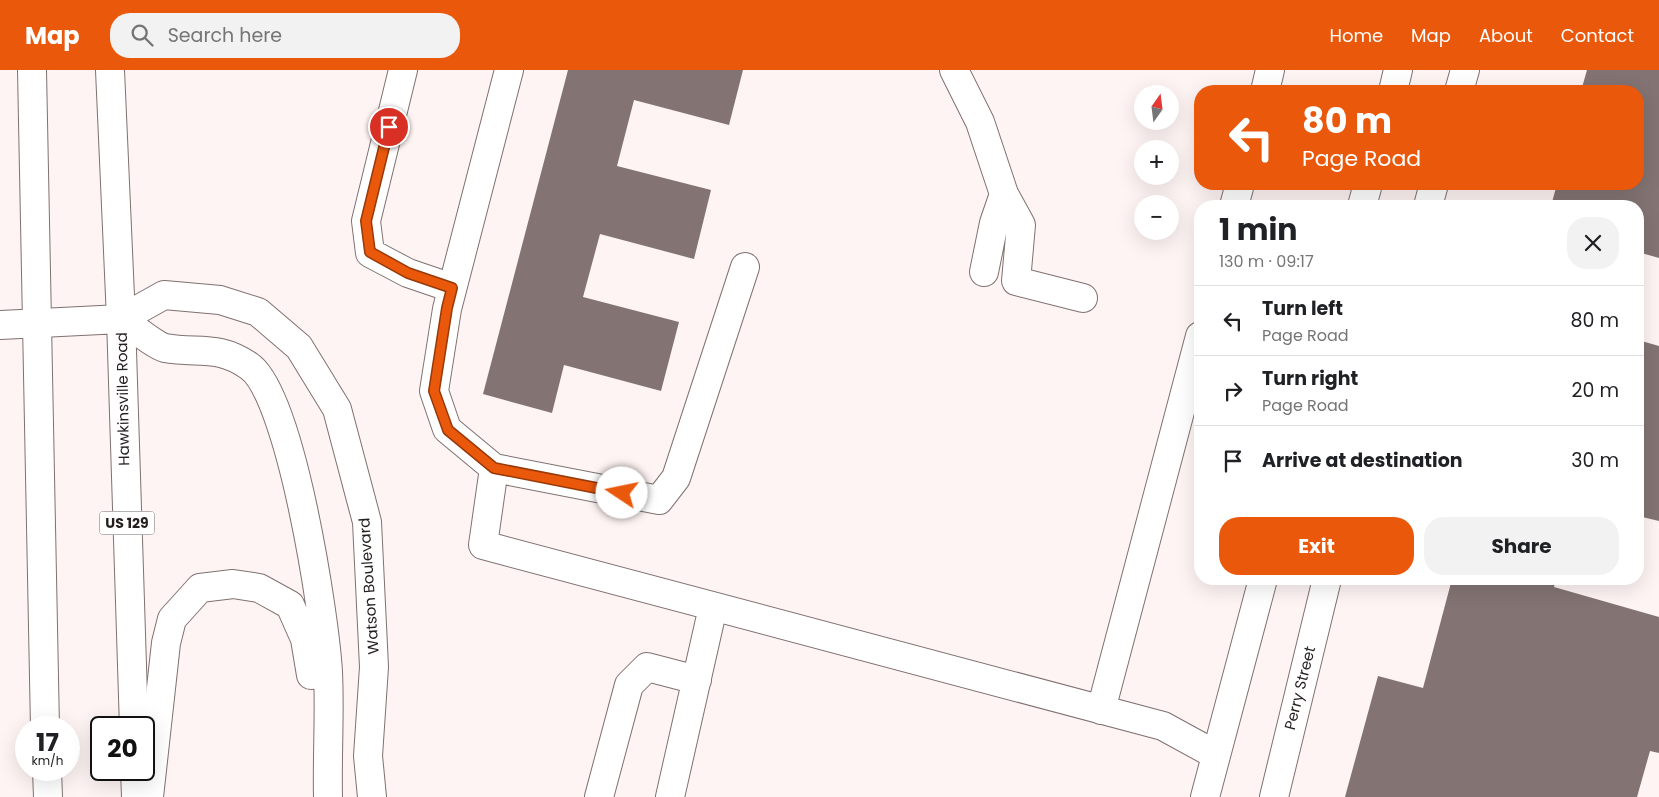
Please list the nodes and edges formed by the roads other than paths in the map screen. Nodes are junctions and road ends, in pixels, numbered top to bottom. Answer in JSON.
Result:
{"nodes":[{"id":1,"x":32,"y":70,"type":"edge"},
{"id":2,"x":110,"y":70,"type":"edge"},
{"id":3,"x":403,"y":70,"type":"edge"},
{"id":4,"x":510,"y":70,"type":"edge"},
{"id":5,"x":954,"y":70,"type":"edge"},
{"id":6,"x":1270,"y":70,"type":"edge"},
{"id":7,"x":1398,"y":70,"type":"edge"},
{"id":8,"x":1465,"y":70,"type":"edge"},
{"id":9,"x":1266,"y":85,"type":"edge"},
{"id":10,"x":1394,"y":85,"type":"edge"},
{"id":11,"x":1461,"y":85,"type":"edge"},
{"id":12,"x":1004,"y":194,"type":"junction"},
{"id":13,"x":745,"y":267,"type":"dead end"},
{"id":14,"x":984,"y":272,"type":"dead end"},
{"id":15,"x":452,"y":288,"type":"junction"},
{"id":16,"x":1083,"y":298,"type":"dead end"},
{"id":17,"x":122,"y":319,"type":"junction"},
{"id":18,"x":37,"y":323,"type":"junction"},
{"id":19,"x":0,"y":325,"type":"edge"},
{"id":20,"x":1194,"y":359,"type":"edge"},
{"id":21,"x":494,"y":468,"type":"junction"},
{"id":22,"x":1261,"y":585,"type":"edge"},
{"id":23,"x":1326,"y":585,"type":"edge"},
{"id":24,"x":713,"y":607,"type":"junction"},
{"id":25,"x":697,"y":680,"type":"junction"},
{"id":26,"x":1101,"y":710,"type":"junction"},
{"id":27,"x":45,"y":716,"type":"edge"},
{"id":28,"x":134,"y":716,"type":"edge"},
{"id":29,"x":1216,"y":755,"type":"junction"},
{"id":30,"x":328,"y":765,"type":"junction"},
{"id":31,"x":47,"y":781,"type":"edge"},
{"id":32,"x":135,"y":781,"type":"edge"},
{"id":33,"x":48,"y":797,"type":"edge"},
{"id":34,"x":136,"y":797,"type":"edge"},
{"id":35,"x":148,"y":797,"type":"edge"},
{"id":36,"x":328,"y":797,"type":"edge"},
{"id":37,"x":372,"y":797,"type":"edge"},
{"id":38,"x":599,"y":797,"type":"edge"},
{"id":39,"x":670,"y":797,"type":"edge"},
{"id":40,"x":1205,"y":797,"type":"edge"},
{"id":41,"x":1274,"y":797,"type":"edge"}],
"edges":[{"from":1,"to":18,"type":"street"},
{"from":2,"to":17,"type":"street","name":"Hawkinsville Road","number":"US 129"},
{"from":3,"to":15,"type":"street"},
{"from":4,"to":15,"type":"street"},
{"from":5,"to":12,"type":"street"},
{"from":6,"to":9,"type":"street"},
{"from":7,"to":10,"type":"street"},
{"from":8,"to":11,"type":"street"},
{"from":12,"to":14,"type":"street"},
{"from":12,"to":16,"type":"street"},
{"from":13,"to":21,"type":"street"},
{"from":15,"to":21,"type":"street"},
{"from":17,"to":18,"type":"street","name":"Watson Boulevard"},
{"from":17,"to":28,"type":"street","name":"Hawkinsville Road","number":"US 129"},
{"from":17,"to":30,"type":"street"},
{"from":17,"to":37,"type":"street","name":"Watson Boulevard"},
{"from":18,"to":19,"type":"street","name":"Watson Boulevard"},
{"from":18,"to":27,"type":"street"},
{"from":20,"to":26,"type":"street"},
{"from":21,"to":24,"type":"street"},
{"from":22,"to":29,"type":"street"},
{"from":23,"to":41,"type":"street","name":"Perry Street"},
{"from":24,"to":25,"type":"street"},
{"from":24,"to":26,"type":"street"},
{"from":25,"to":38,"type":"street"},
{"from":25,"to":39,"type":"street"},
{"from":26,"to":29,"type":"street"},
{"from":29,"to":40,"type":"street"},
{"from":30,"to":35,"type":"street"},
{"from":30,"to":36,"type":"street"},
{"from":31,"to":33,"type":"street"},
{"from":32,"to":34,"type":"street"}]}
